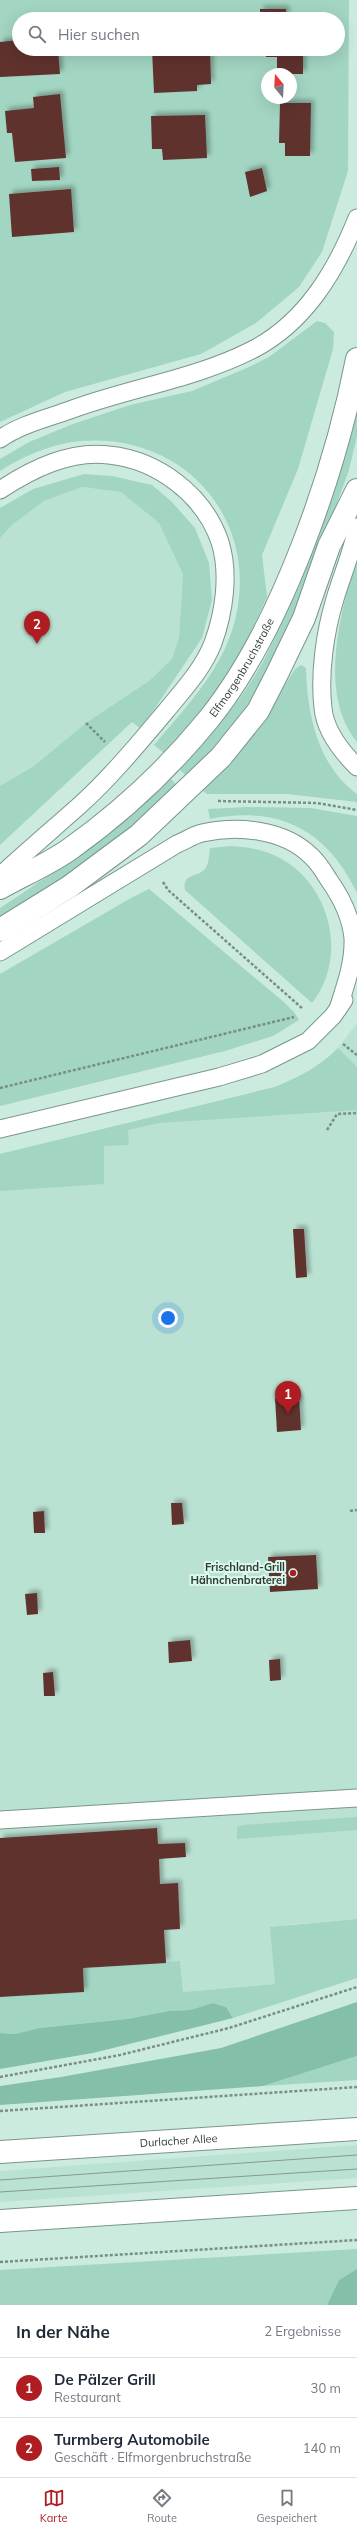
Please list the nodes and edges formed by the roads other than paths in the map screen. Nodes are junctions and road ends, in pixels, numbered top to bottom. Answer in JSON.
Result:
{"nodes":[{"id":1,"x":357,"y":218,"type":"edge"},
{"id":2,"x":357,"y":359,"type":"edge"},
{"id":3,"x":0,"y":439,"type":"edge"},
{"id":4,"x":0,"y":490,"type":"edge"},
{"id":5,"x":357,"y":490,"type":"edge"},
{"id":6,"x":357,"y":527,"type":"edge"},
{"id":7,"x":357,"y":767,"type":"edge"},
{"id":8,"x":0,"y":876,"type":"edge"},
{"id":9,"x":0,"y":888,"type":"edge"},
{"id":10,"x":0,"y":930,"type":"edge"},
{"id":11,"x":0,"y":952,"type":"edge"},
{"id":12,"x":357,"y":980,"type":"edge"},
{"id":13,"x":338,"y":1009,"type":"junction"},
{"id":14,"x":0,"y":1129,"type":"edge"},
{"id":15,"x":357,"y":1798,"type":"edge"},
{"id":16,"x":0,"y":1820,"type":"edge"},
{"id":17,"x":357,"y":2129,"type":"edge"},
{"id":18,"x":0,"y":2152,"type":"edge"},
{"id":19,"x":357,"y":2198,"type":"edge"},
{"id":20,"x":0,"y":2221,"type":"edge"}],
"edges":[{"from":1,"to":3,"type":"lane"},
{"from":2,"to":9,"type":"main road","name":"Elfmorgenbruchstraße"},
{"from":4,"to":8,"type":"lane"},
{"from":5,"to":10,"type":"main road"},
{"from":6,"to":7,"type":"lane"},
{"from":11,"to":13,"type":"lane"},
{"from":12,"to":13,"type":"lane"},
{"from":13,"to":14,"type":"lane"},
{"from":15,"to":16,"type":"lane"},
{"from":17,"to":18,"type":"main road","name":"Durlacher Allee"},
{"from":19,"to":20,"type":"main road"}]}
